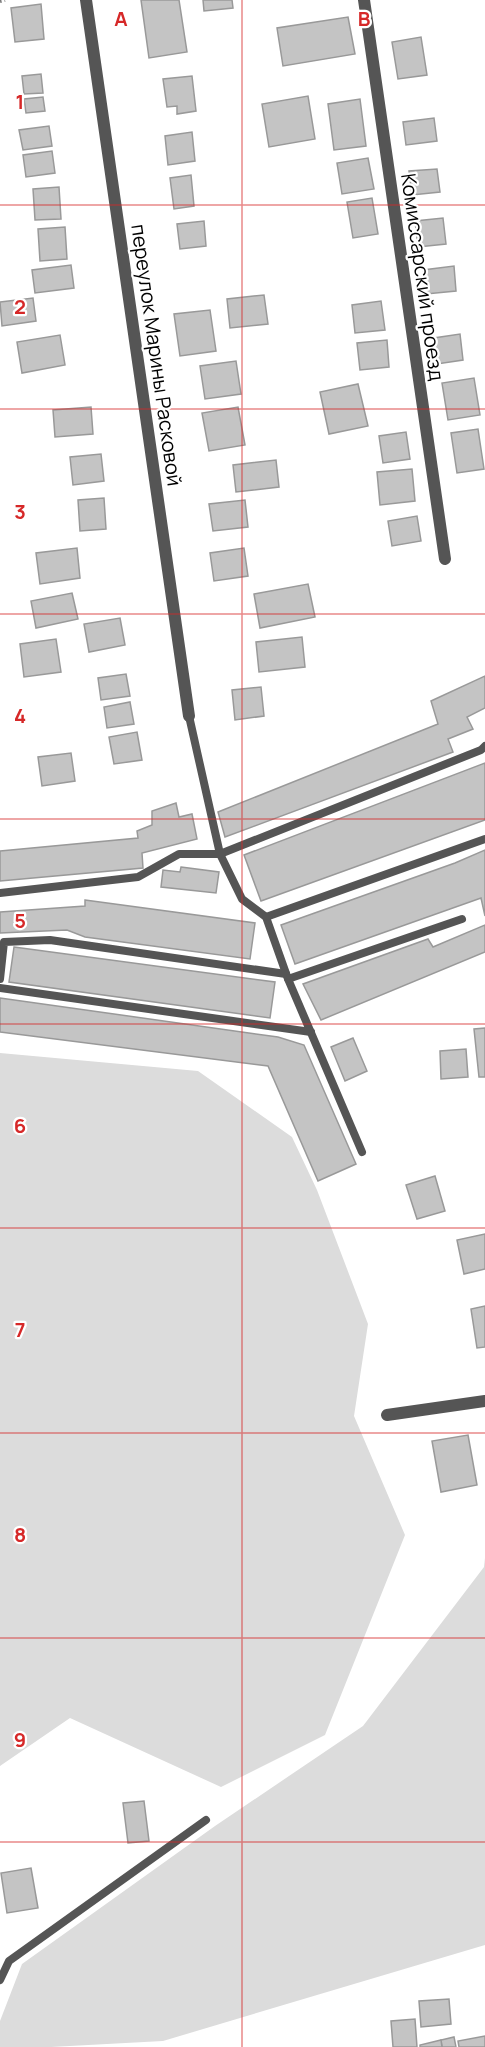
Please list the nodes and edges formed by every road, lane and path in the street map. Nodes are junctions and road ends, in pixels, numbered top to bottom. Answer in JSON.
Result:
{"nodes":[{"id":1,"x":5,"y":0,"type":"edge"},
{"id":2,"x":86,"y":0,"type":"edge"},
{"id":3,"x":364,"y":0,"type":"edge"},
{"id":4,"x":0,"y":1,"type":"edge"},
{"id":5,"x":445,"y":559,"type":"dead end"},
{"id":6,"x":189,"y":716,"type":"joint"},
{"id":7,"x":485,"y":746,"type":"edge"},
{"id":8,"x":485,"y":839,"type":"edge"},
{"id":9,"x":220,"y":854,"type":"junction"},
{"id":10,"x":0,"y":893,"type":"edge"},
{"id":11,"x":266,"y":917,"type":"junction"},
{"id":12,"x":462,"y":919,"type":"dead end"},
{"id":13,"x":287,"y":976,"type":"junction"},
{"id":14,"x":0,"y":979,"type":"edge"},
{"id":15,"x":0,"y":988,"type":"edge"},
{"id":16,"x":311,"y":1032,"type":"junction"},
{"id":17,"x":362,"y":1152,"type":"dead end"},
{"id":18,"x":485,"y":1401,"type":"edge"},
{"id":19,"x":387,"y":1415,"type":"dead end"},
{"id":20,"x":206,"y":1820,"type":"dead end"},
{"id":21,"x":0,"y":1980,"type":"edge"}],
"edges":[{"from":1,"to":4,"type":"path"},
{"from":2,"to":6,"type":"street","name":"переулок Марины Расковой"},
{"from":3,"to":5,"type":"street","name":"Комиссарский проезд"},
{"from":6,"to":9,"type":"lane"},
{"from":7,"to":9,"type":"lane"},
{"from":8,"to":11,"type":"lane"},
{"from":9,"to":10,"type":"lane"},
{"from":9,"to":11,"type":"lane"},
{"from":11,"to":13,"type":"lane"},
{"from":12,"to":13,"type":"lane"},
{"from":13,"to":14,"type":"lane"},
{"from":13,"to":16,"type":"lane"},
{"from":15,"to":16,"type":"lane"},
{"from":16,"to":17,"type":"lane"},
{"from":18,"to":19,"type":"street"},
{"from":20,"to":21,"type":"lane"}]}
